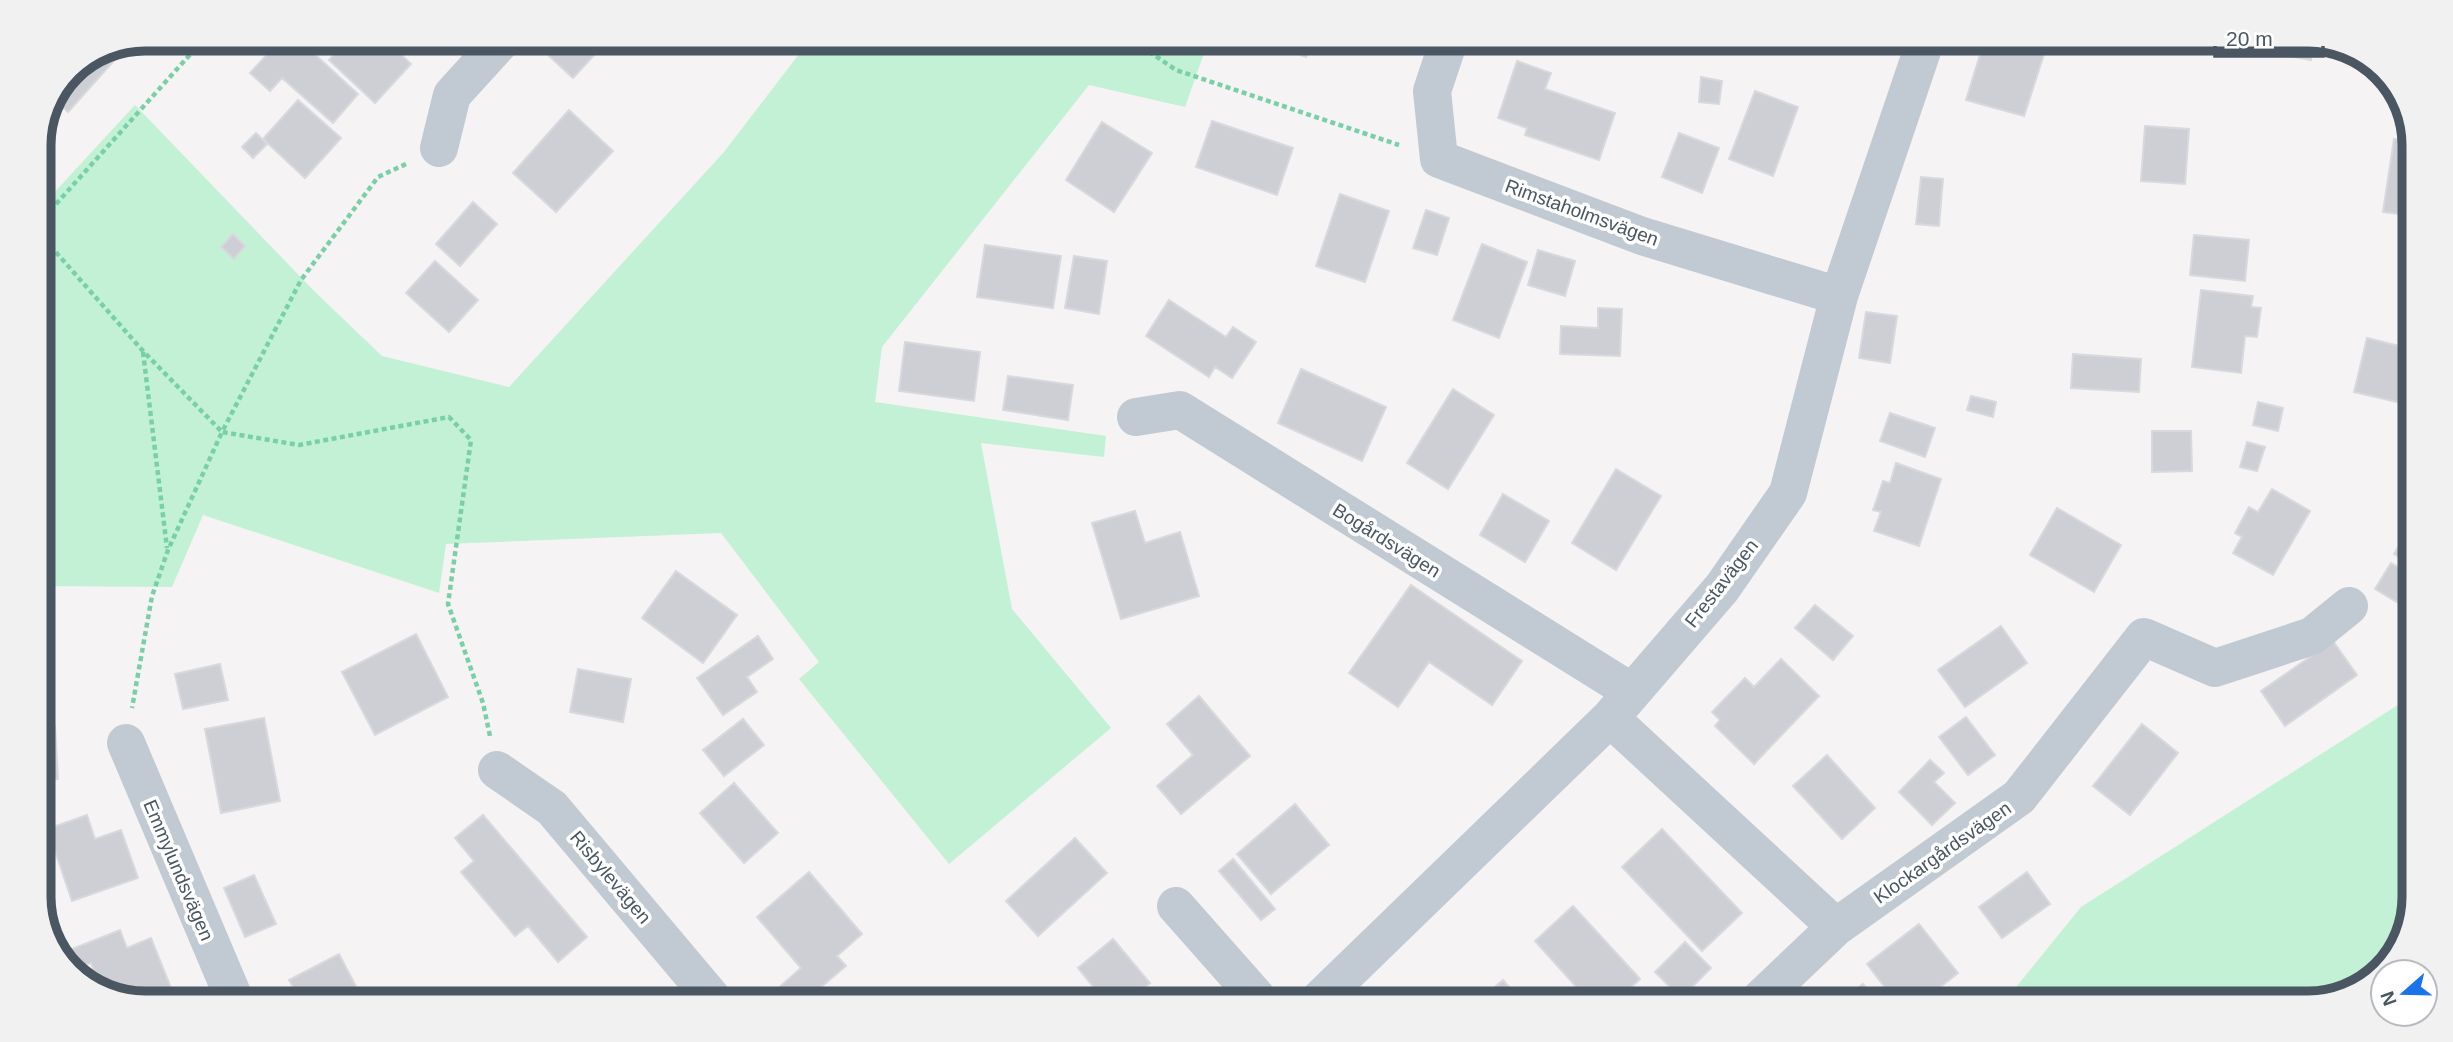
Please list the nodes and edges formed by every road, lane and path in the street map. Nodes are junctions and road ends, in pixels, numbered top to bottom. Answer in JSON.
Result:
{"nodes":[{"id":1,"x":193,"y":51,"type":"edge"},
{"id":2,"x":492,"y":51,"type":"edge"},
{"id":3,"x":1148,"y":51,"type":"edge"},
{"id":4,"x":1445,"y":51,"type":"edge"},
{"id":5,"x":1922,"y":51,"type":"edge"},
{"id":6,"x":439,"y":148,"type":"joint"},
{"id":7,"x":1439,"y":159,"type":"junction"},
{"id":8,"x":51,"y":210,"type":"edge"},
{"id":9,"x":51,"y":247,"type":"edge"},
{"id":10,"x":1839,"y":296,"type":"junction"},
{"id":11,"x":143,"y":351,"type":"junction"},
{"id":12,"x":1136,"y":417,"type":"dead end"},
{"id":13,"x":222,"y":432,"type":"junction"},
{"id":14,"x":168,"y":550,"type":"junction"},
{"id":15,"x":2349,"y":606,"type":"dead end"},
{"id":16,"x":1621,"y":705,"type":"junction"},
{"id":17,"x":126,"y":743,"type":"joint"},
{"id":18,"x":497,"y":770,"type":"joint"},
{"id":19,"x":1176,"y":906,"type":"dead end"},
{"id":20,"x":1836,"y":927,"type":"junction"},
{"id":21,"x":231,"y":991,"type":"edge"},
{"id":22,"x":706,"y":991,"type":"edge"},
{"id":23,"x":1251,"y":991,"type":"edge"},
{"id":24,"x":1328,"y":991,"type":"edge"},
{"id":25,"x":1769,"y":991,"type":"edge"}],
"edges":[{"from":1,"to":8,"type":"path"},
{"from":2,"to":6,"type":"street"},
{"from":3,"to":7,"type":"path"},
{"from":4,"to":7,"type":"street"},
{"from":5,"to":10,"type":"street","name":"Frestavägen"},
{"from":6,"to":13,"type":"path"},
{"from":7,"to":10,"type":"street","name":"Rimstaholmsvägen"},
{"from":9,"to":11,"type":"path"},
{"from":10,"to":16,"type":"street","name":"Frestavägen"},
{"from":11,"to":13,"type":"path"},
{"from":11,"to":14,"type":"path"},
{"from":12,"to":16,"type":"street","name":"Bogårdsvägen"},
{"from":13,"to":14,"type":"path"},
{"from":13,"to":18,"type":"path"},
{"from":14,"to":17,"type":"path"},
{"from":15,"to":20,"type":"street","name":"Klockargårdsvägen"},
{"from":16,"to":20,"type":"street"},
{"from":16,"to":24,"type":"street","name":"Frestavägen"},
{"from":17,"to":21,"type":"street","name":"Emmylundsvägen"},
{"from":18,"to":22,"type":"street","name":"Risbylevägen"},
{"from":19,"to":23,"type":"street"},
{"from":20,"to":25,"type":"street","name":"Klockargårdsvägen"}]}
